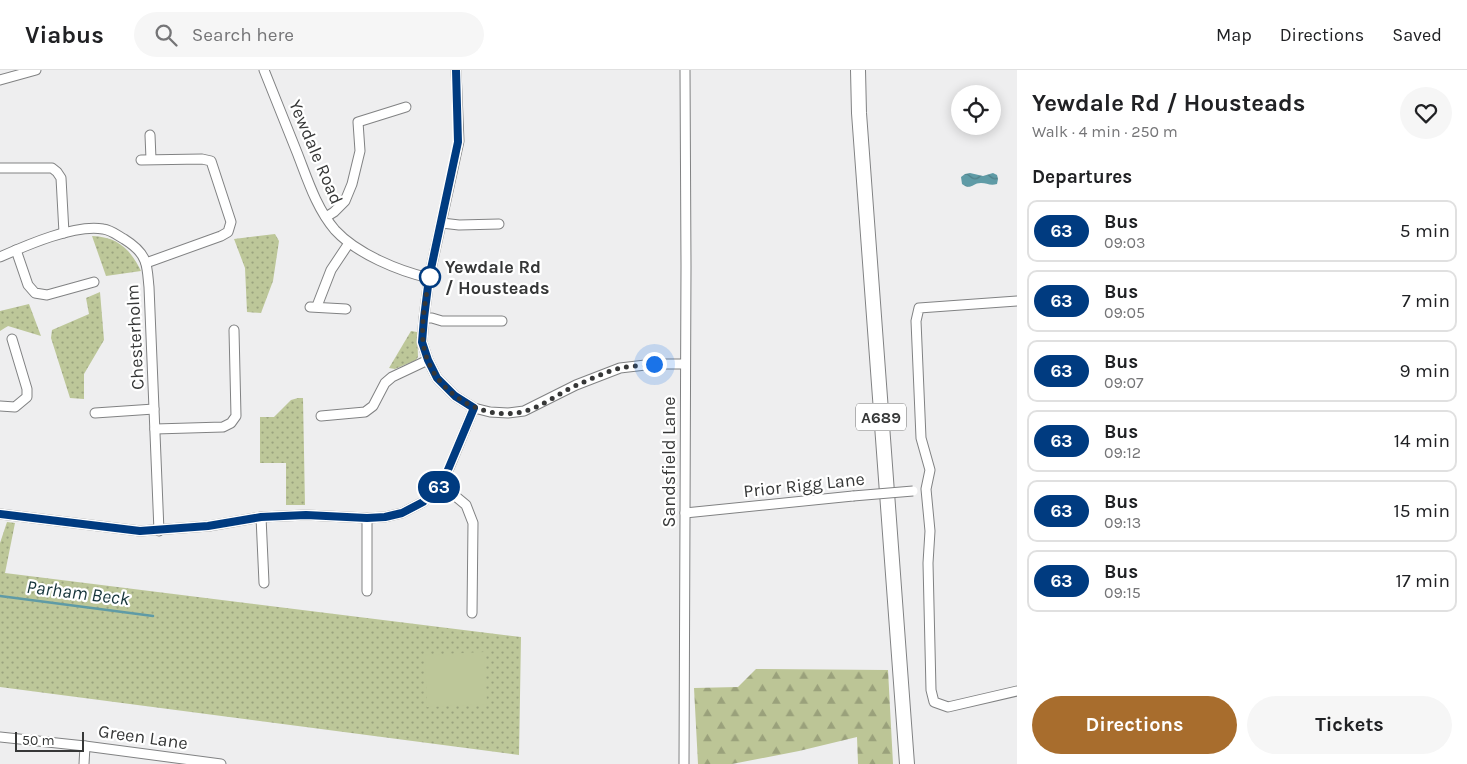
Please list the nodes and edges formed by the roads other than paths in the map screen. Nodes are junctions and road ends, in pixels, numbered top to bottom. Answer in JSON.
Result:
{"nodes":[{"id":1,"x":36,"y":70,"type":"edge"},
{"id":2,"x":264,"y":70,"type":"edge"},
{"id":3,"x":456,"y":70,"type":"edge"},
{"id":4,"x":684,"y":70,"type":"edge"},
{"id":5,"x":858,"y":70,"type":"edge"},
{"id":6,"x":0,"y":80,"type":"edge"},
{"id":7,"x":406,"y":107,"type":"dead end"},
{"id":8,"x":150,"y":135,"type":"dead end"},
{"id":9,"x":151,"y":159,"type":"junction"},
{"id":10,"x":141,"y":160,"type":"dead end"},
{"id":11,"x":0,"y":168,"type":"edge"},
{"id":12,"x":326,"y":217,"type":"junction"},
{"id":13,"x":442,"y":223,"type":"junction"},
{"id":14,"x":499,"y":224,"type":"dead end"},
{"id":15,"x":64,"y":233,"type":"junction"},
{"id":16,"x":349,"y":243,"type":"junction"},
{"id":17,"x":16,"y":250,"type":"junction"},
{"id":18,"x":0,"y":257,"type":"edge"},
{"id":19,"x":146,"y":262,"type":"junction"},
{"id":20,"x":429,"y":278,"type":"junction"},
{"id":21,"x":94,"y":282,"type":"dead end"},
{"id":22,"x":1017,"y":301,"type":"edge"},
{"id":23,"x":346,"y":309,"type":"dead end"},
{"id":24,"x":424,"y":318,"type":"junction"},
{"id":25,"x":502,"y":321,"type":"dead end"},
{"id":26,"x":234,"y":330,"type":"dead end"},
{"id":27,"x":12,"y":339,"type":"dead end"},
{"id":28,"x":428,"y":360,"type":"junction"},
{"id":29,"x":685,"y":364,"type":"junction"},
{"id":30,"x":0,"y":406,"type":"edge"},
{"id":31,"x":474,"y":408,"type":"junction"},
{"id":32,"x":154,"y":410,"type":"junction"},
{"id":33,"x":95,"y":413,"type":"dead end"},
{"id":34,"x":320,"y":416,"type":"dead end"},
{"id":35,"x":155,"y":429,"type":"junction"},
{"id":36,"x":442,"y":484,"type":"junction"},
{"id":37,"x":926,"y":489,"type":"junction"},
{"id":38,"x":685,"y":513,"type":"junction"},
{"id":39,"x":0,"y":514,"type":"edge"},
{"id":40,"x":261,"y":517,"type":"junction"},
{"id":41,"x":367,"y":518,"type":"junction"},
{"id":42,"x":159,"y":531,"type":"junction"},
{"id":43,"x":264,"y":583,"type":"dead end"},
{"id":44,"x":367,"y":591,"type":"dead end"},
{"id":45,"x":472,"y":613,"type":"dead end"},
{"id":46,"x":1017,"y":691,"type":"edge"},
{"id":47,"x":0,"y":737,"type":"edge"},
{"id":48,"x":84,"y":746,"type":"junction"},
{"id":49,"x":84,"y":764,"type":"edge"},
{"id":50,"x":221,"y":764,"type":"edge"},
{"id":51,"x":684,"y":764,"type":"edge"},
{"id":52,"x":907,"y":764,"type":"edge"}],
"edges":[{"from":1,"to":6,"type":"street"},
{"from":2,"to":12,"type":"street","name":"Yewdale Road"},
{"from":3,"to":13,"type":"street"},
{"from":4,"to":29,"type":"street","name":"Sandsfield Lane"},
{"from":5,"to":52,"type":"highway","number":"A689"},
{"from":7,"to":12,"type":"street"},
{"from":8,"to":9,"type":"street"},
{"from":9,"to":10,"type":"street","name":"Chesterholm"},
{"from":9,"to":19,"type":"street","name":"Chesterholm"},
{"from":11,"to":15,"type":"street"},
{"from":12,"to":16,"type":"street","name":"Yewdale Road"},
{"from":13,"to":14,"type":"street"},
{"from":13,"to":20,"type":"street"},
{"from":15,"to":17,"type":"street","name":"Chesterholm"},
{"from":15,"to":19,"type":"street","name":"Chesterholm"},
{"from":16,"to":20,"type":"street","name":"Yewdale Road"},
{"from":16,"to":23,"type":"street"},
{"from":17,"to":18,"type":"street","name":"Chesterholm"},
{"from":17,"to":21,"type":"street"},
{"from":19,"to":32,"type":"street","name":"Chesterholm"},
{"from":20,"to":24,"type":"street"},
{"from":22,"to":37,"type":"street"},
{"from":24,"to":25,"type":"street"},
{"from":24,"to":28,"type":"street"},
{"from":26,"to":35,"type":"street"},
{"from":27,"to":30,"type":"street"},
{"from":28,"to":31,"type":"street"},
{"from":28,"to":34,"type":"street"},
{"from":29,"to":31,"type":"street"},
{"from":29,"to":38,"type":"street","name":"Sandsfield Lane"},
{"from":31,"to":36,"type":"street"},
{"from":32,"to":33,"type":"street","name":"Chesterholm"},
{"from":32,"to":35,"type":"street","name":"Chesterholm"},
{"from":35,"to":42,"type":"street","name":"Chesterholm"},
{"from":36,"to":41,"type":"street"},
{"from":36,"to":45,"type":"street"},
{"from":37,"to":38,"type":"street","name":"Prior Rigg Lane","bridge":true},
{"from":37,"to":46,"type":"street"},
{"from":38,"to":51,"type":"street","name":"Sandsfield Lane"},
{"from":39,"to":42,"type":"street"},
{"from":40,"to":41,"type":"street"},
{"from":40,"to":42,"type":"street"},
{"from":40,"to":43,"type":"street"},
{"from":41,"to":44,"type":"street"},
{"from":47,"to":48,"type":"street","name":"Green Lane"},
{"from":48,"to":49,"type":"street"},
{"from":48,"to":50,"type":"street","name":"Green Lane"}]}
